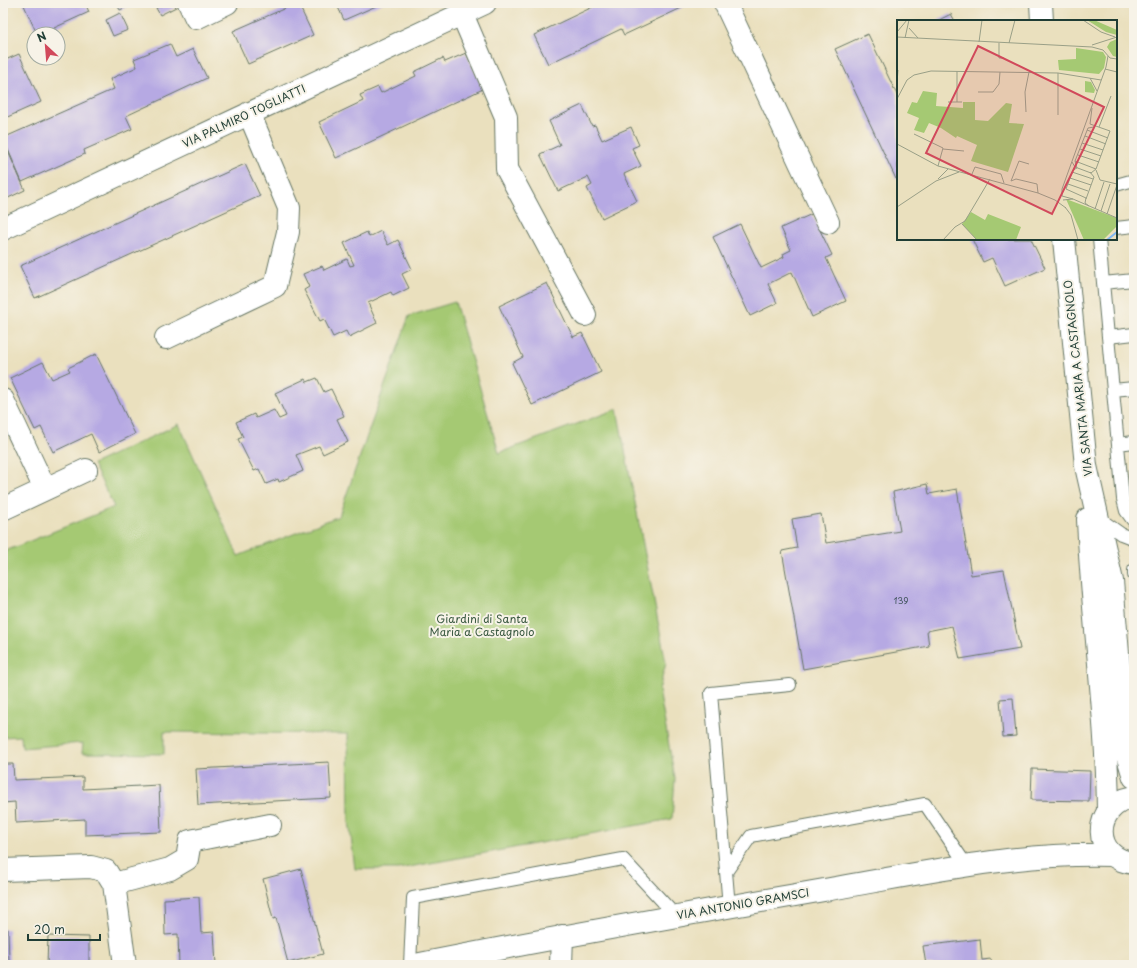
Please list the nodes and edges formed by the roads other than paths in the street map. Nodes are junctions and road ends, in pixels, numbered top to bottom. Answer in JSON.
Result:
{"nodes":[{"id":1,"x":188,"y":3,"type":"edge"},
{"id":2,"x":228,"y":3,"type":"edge"},
{"id":3,"x":484,"y":3,"type":"edge"},
{"id":4,"x":725,"y":3,"type":"edge"},
{"id":5,"x":1041,"y":3,"type":"edge"},
{"id":6,"x":462,"y":14,"type":"junction"},
{"id":7,"x":1042,"y":20,"type":"edge"},
{"id":8,"x":249,"y":113,"type":"junction"},
{"id":9,"x":1134,"y":175,"type":"edge"},
{"id":10,"x":1117,"y":176,"type":"edge"},
{"id":11,"x":1134,"y":180,"type":"edge"},
{"id":12,"x":1117,"y":185,"type":"edge"},
{"id":13,"x":828,"y":222,"type":"dead end"},
{"id":14,"x":1134,"y":226,"type":"edge"},
{"id":15,"x":3,"y":228,"type":"edge"},
{"id":16,"x":1117,"y":228,"type":"edge"},
{"id":17,"x":1064,"y":240,"type":"edge"},
{"id":18,"x":1099,"y":240,"type":"edge"},
{"id":19,"x":1134,"y":280,"type":"edge"},
{"id":20,"x":1103,"y":283,"type":"junction"},
{"id":21,"x":585,"y":315,"type":"dead end"},
{"id":22,"x":1134,"y":334,"type":"edge"},
{"id":23,"x":1108,"y":337,"type":"junction"},
{"id":24,"x":166,"y":338,"type":"dead end"},
{"id":25,"x":1134,"y":388,"type":"edge"},
{"id":26,"x":1113,"y":390,"type":"junction"},
{"id":27,"x":3,"y":400,"type":"edge"},
{"id":28,"x":1134,"y":442,"type":"edge"},
{"id":29,"x":1118,"y":444,"type":"junction"},
{"id":30,"x":86,"y":470,"type":"dead end"},
{"id":31,"x":45,"y":489,"type":"junction"},
{"id":32,"x":1128,"y":495,"type":"edge"},
{"id":33,"x":3,"y":508,"type":"edge"},
{"id":34,"x":1092,"y":508,"type":"junction"},
{"id":35,"x":1134,"y":522,"type":"edge"},
{"id":36,"x":1134,"y":539,"type":"edge"},
{"id":37,"x":1134,"y":570,"type":"edge"},
{"id":38,"x":1134,"y":575,"type":"edge"},
{"id":39,"x":790,"y":685,"type":"dead end"},
{"id":40,"x":1134,"y":777,"type":"edge"},
{"id":41,"x":1134,"y":797,"type":"edge"},
{"id":42,"x":1108,"y":811,"type":"junction"},
{"id":43,"x":270,"y":825,"type":"dead end"},
{"id":44,"x":1107,"y":847,"type":"junction"},
{"id":45,"x":1134,"y":863,"type":"edge"},
{"id":46,"x":967,"y":866,"type":"junction"},
{"id":47,"x":3,"y":870,"type":"edge"},
{"id":48,"x":726,"y":872,"type":"junction"},
{"id":49,"x":114,"y":884,"type":"junction"},
{"id":50,"x":729,"y":907,"type":"junction"},
{"id":51,"x":676,"y":916,"type":"junction"},
{"id":52,"x":562,"y":936,"type":"junction"},
{"id":53,"x":125,"y":965,"type":"edge"},
{"id":54,"x":410,"y":965,"type":"edge"},
{"id":55,"x":415,"y":965,"type":"edge"},
{"id":56,"x":561,"y":965,"type":"edge"}],
"edges":[{"from":1,"to":2,"type":"street"},
{"from":3,"to":6,"type":"street","name":"VIA PALMIRO TOGLIATTI"},
{"from":4,"to":13,"type":"street"},
{"from":5,"to":7,"type":"street"},
{"from":6,"to":8,"type":"street","name":"VIA PALMIRO TOGLIATTI"},
{"from":6,"to":21,"type":"street"},
{"from":8,"to":15,"type":"street","name":"VIA PALMIRO TOGLIATTI"},
{"from":8,"to":24,"type":"street"},
{"from":9,"to":10,"type":"lane"},
{"from":11,"to":12,"type":"lane"},
{"from":14,"to":16,"type":"lane"},
{"from":17,"to":34,"type":"street","name":"VIA SANTA MARIA A CASTAGNOLO"},
{"from":18,"to":20,"type":"lane"},
{"from":19,"to":20,"type":"lane"},
{"from":20,"to":23,"type":"lane"},
{"from":22,"to":23,"type":"lane"},
{"from":23,"to":26,"type":"lane"},
{"from":25,"to":26,"type":"lane"},
{"from":26,"to":29,"type":"lane"},
{"from":27,"to":31,"type":"street"},
{"from":28,"to":29,"type":"lane"},
{"from":29,"to":32,"type":"lane"},
{"from":30,"to":31,"type":"street"},
{"from":31,"to":33,"type":"street"},
{"from":32,"to":35,"type":"lane"},
{"from":34,"to":36,"type":"lane"},
{"from":34,"to":40,"type":"street","name":"VIA SANTA MARIA A CASTAGNOLO"},
{"from":34,"to":42,"type":"street"},
{"from":37,"to":38,"type":"lane"},
{"from":39,"to":48,"type":"lane"},
{"from":41,"to":42,"type":"street"},
{"from":42,"to":44,"type":"street"},
{"from":43,"to":49,"type":"street"},
{"from":44,"to":45,"type":"street"},
{"from":44,"to":46,"type":"street","name":"VIA ANTONIO GRAMSCI"},
{"from":46,"to":48,"type":"lane"},
{"from":46,"to":50,"type":"street","name":"VIA ANTONIO GRAMSCI"},
{"from":47,"to":49,"type":"street"},
{"from":48,"to":50,"type":"lane"},
{"from":49,"to":53,"type":"street"},
{"from":50,"to":51,"type":"street","name":"VIA ANTONIO GRAMSCI"},
{"from":51,"to":52,"type":"street","name":"VIA ANTONIO GRAMSCI"},
{"from":51,"to":54,"type":"lane"},
{"from":52,"to":55,"type":"street","name":"VIA ANTONIO GRAMSCI"},
{"from":52,"to":56,"type":"street"}]}
